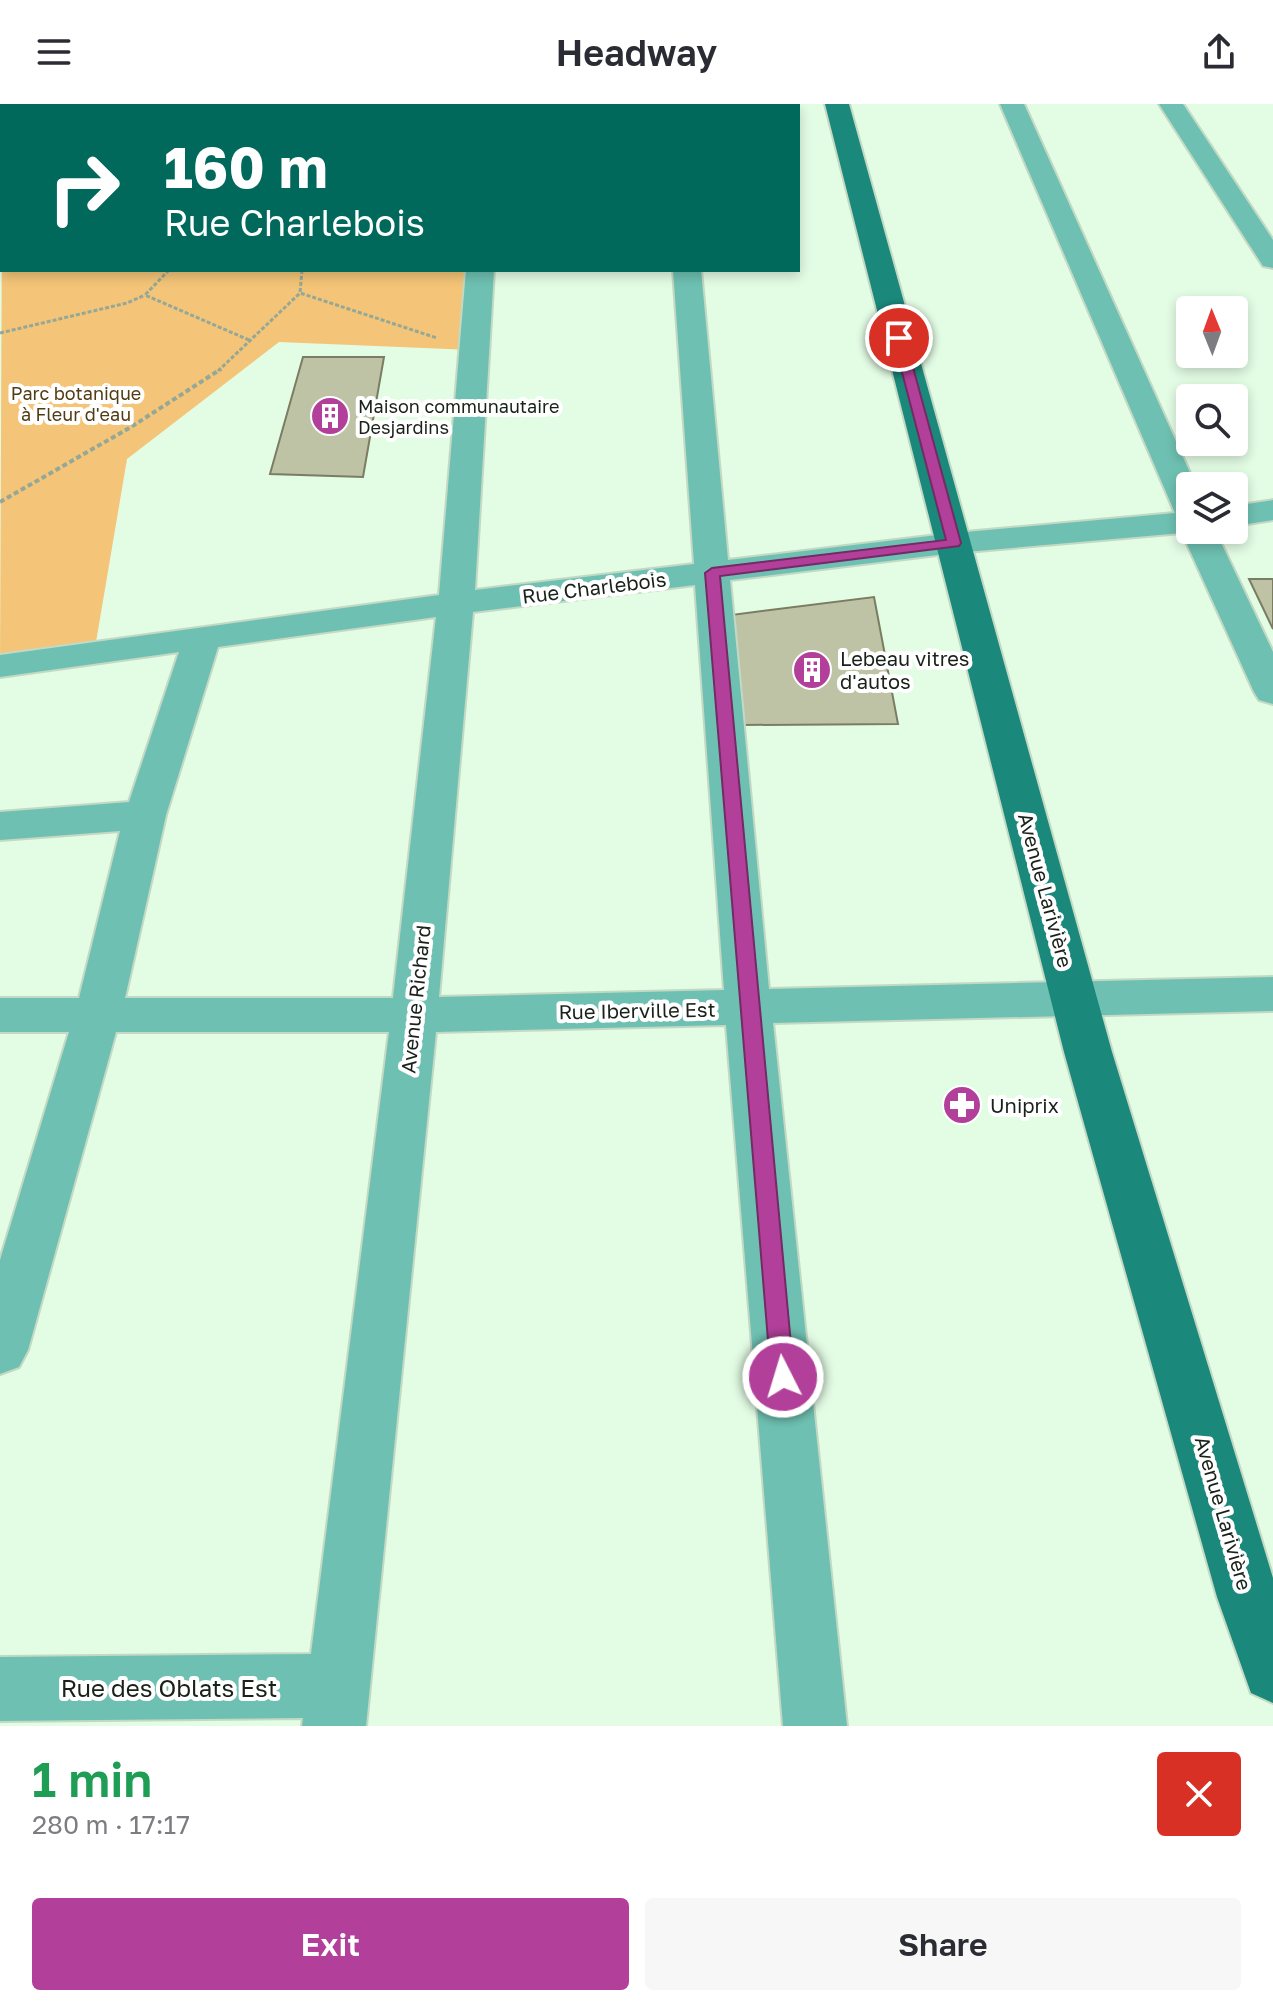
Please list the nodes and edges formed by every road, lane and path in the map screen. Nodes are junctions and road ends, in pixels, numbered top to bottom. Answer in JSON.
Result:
{"nodes":[{"id":1,"x":837,"y":104,"type":"edge"},
{"id":2,"x":1012,"y":104,"type":"edge"},
{"id":3,"x":1171,"y":104,"type":"edge"},
{"id":4,"x":1273,"y":260,"type":"edge"},
{"id":5,"x":167,"y":272,"type":"edge"},
{"id":6,"x":302,"y":272,"type":"edge"},
{"id":7,"x":480,"y":272,"type":"edge"},
{"id":8,"x":687,"y":272,"type":"edge"},
{"id":9,"x":300,"y":293,"type":"junction"},
{"id":10,"x":145,"y":295,"type":"junction"},
{"id":11,"x":0,"y":333,"type":"edge"},
{"id":12,"x":249,"y":340,"type":"junction"},
{"id":13,"x":472,"y":350,"type":"junction"},
{"id":14,"x":1176,"y":479,"type":"edge"},
{"id":15,"x":0,"y":502,"type":"edge"},
{"id":16,"x":1273,"y":510,"type":"edge"},
{"id":17,"x":1248,"y":514,"type":"edge"},
{"id":18,"x":1176,"y":523,"type":"edge"},
{"id":19,"x":954,"y":543,"type":"junction"},
{"id":20,"x":1204,"y":544,"type":"edge"},
{"id":21,"x":712,"y":573,"type":"junction"},
{"id":22,"x":456,"y":603,"type":"junction"},
{"id":23,"x":203,"y":636,"type":"junction"},
{"id":24,"x":0,"y":666,"type":"edge"},
{"id":25,"x":1273,"y":692,"type":"edge"},
{"id":26,"x":145,"y":815,"type":"junction"},
{"id":27,"x":0,"y":826,"type":"edge"},
{"id":28,"x":1273,"y":994,"type":"edge"},
{"id":29,"x":1075,"y":998,"type":"junction"},
{"id":30,"x":748,"y":1008,"type":"junction"},
{"id":31,"x":98,"y":1014,"type":"junction"},
{"id":32,"x":0,"y":1015,"type":"edge"},
{"id":33,"x":414,"y":1015,"type":"junction"},
{"id":34,"x":2,"y":1338,"type":"edge"},
{"id":35,"x":1273,"y":1671,"type":"edge"},
{"id":36,"x":0,"y":1689,"type":"edge"},
{"id":37,"x":336,"y":1706,"type":"edge"},
{"id":38,"x":815,"y":1726,"type":"edge"}],
"edges":[{"from":1,"to":19,"type":"main road","name":"Avenue Larivière"},
{"from":2,"to":14,"type":"street"},
{"from":3,"to":4,"type":"street"},
{"from":5,"to":10,"type":"path"},
{"from":6,"to":9,"type":"path"},
{"from":7,"to":13,"type":"street","name":"Avenue Richard"},
{"from":8,"to":21,"type":"street"},
{"from":9,"to":12,"type":"path"},
{"from":9,"to":13,"type":"path"},
{"from":10,"to":11,"type":"path"},
{"from":10,"to":12,"type":"path"},
{"from":12,"to":15,"type":"path"},
{"from":13,"to":22,"type":"street","name":"Avenue Richard"},
{"from":16,"to":17,"type":"street"},
{"from":18,"to":19,"type":"street","name":"Rue Charlebois"},
{"from":19,"to":21,"type":"street","name":"Rue Charlebois"},
{"from":19,"to":29,"type":"main road","name":"Avenue Larivière"},
{"from":20,"to":25,"type":"street"},
{"from":21,"to":22,"type":"street","name":"Rue Charlebois"},
{"from":21,"to":30,"type":"street"},
{"from":22,"to":23,"type":"street","name":"Rue Charlebois"},
{"from":22,"to":33,"type":"street","name":"Avenue Richard"},
{"from":23,"to":24,"type":"street","name":"Rue Charlebois"},
{"from":23,"to":26,"type":"street"},
{"from":26,"to":27,"type":"street"},
{"from":26,"to":31,"type":"street"},
{"from":28,"to":29,"type":"street","name":"Rue Iberville Est"},
{"from":29,"to":30,"type":"street","name":"Rue Iberville Est"},
{"from":29,"to":35,"type":"main road","name":"Avenue Larivière"},
{"from":30,"to":33,"type":"street","name":"Rue Iberville Est"},
{"from":30,"to":38,"type":"street"},
{"from":31,"to":32,"type":"street","name":"Rue Iberville Est"},
{"from":31,"to":33,"type":"street","name":"Rue Iberville Est"},
{"from":31,"to":34,"type":"street"},
{"from":33,"to":37,"type":"street","name":"Avenue Richard"},
{"from":36,"to":37,"type":"street","name":"Rue des Oblats Est"}]}
